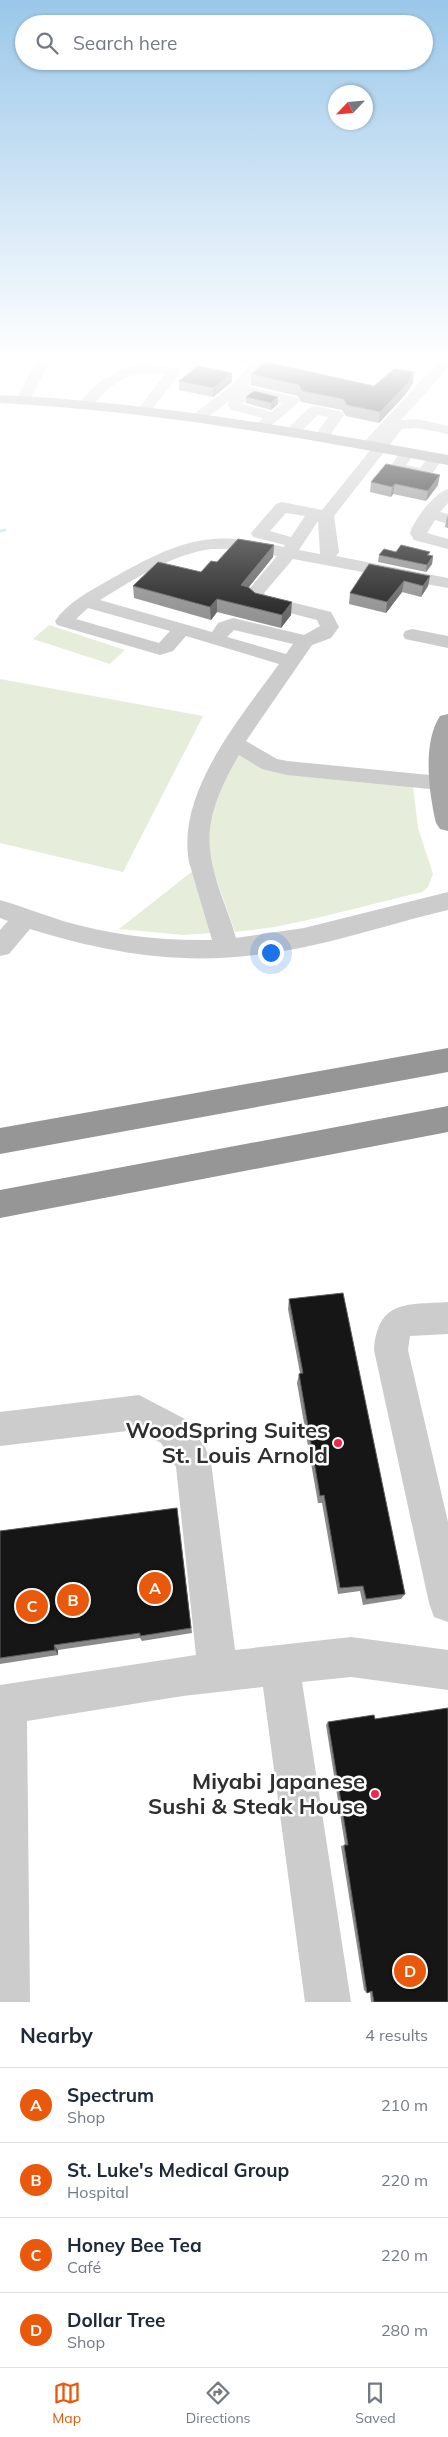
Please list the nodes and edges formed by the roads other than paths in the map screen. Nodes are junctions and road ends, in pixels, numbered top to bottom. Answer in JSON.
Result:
{"nodes":[{"id":1,"x":369,"y":451,"type":"edge"},
{"id":2,"x":398,"y":451,"type":"edge"},
{"id":3,"x":407,"y":453,"type":"joint"},
{"id":4,"x":436,"y":458,"type":"edge"},
{"id":5,"x":448,"y":494,"type":"edge"},
{"id":6,"x":321,"y":514,"type":"junction"},
{"id":7,"x":431,"y":514,"type":"junction"},
{"id":8,"x":448,"y":519,"type":"edge"},
{"id":9,"x":448,"y":544,"type":"edge"},
{"id":10,"x":293,"y":548,"type":"junction"},
{"id":11,"x":326,"y":559,"type":"junction"},
{"id":12,"x":448,"y":583,"type":"edge"},
{"id":13,"x":85,"y":602,"type":"junction"},
{"id":14,"x":182,"y":629,"type":"junction"},
{"id":15,"x":412,"y":635,"type":"dead end"},
{"id":16,"x":216,"y":638,"type":"junction"},
{"id":17,"x":305,"y":641,"type":"junction"},
{"id":18,"x":448,"y":642,"type":"edge"},
{"id":19,"x":292,"y":662,"type":"junction"},
{"id":20,"x":448,"y":721,"type":"edge"},
{"id":21,"x":234,"y":743,"type":"junction"},
{"id":22,"x":445,"y":744,"type":"edge"},
{"id":23,"x":440,"y":783,"type":"junction"},
{"id":24,"x":448,"y":823,"type":"edge"},
{"id":25,"x":448,"y":901,"type":"edge"},
{"id":26,"x":0,"y":909,"type":"edge"},
{"id":27,"x":25,"y":918,"type":"junction"},
{"id":28,"x":0,"y":947,"type":"edge"},
{"id":29,"x":226,"y":948,"type":"junction"},
{"id":30,"x":448,"y":1060,"type":"edge"},
{"id":31,"x":448,"y":1119,"type":"edge"},
{"id":32,"x":0,"y":1141,"type":"edge"},
{"id":33,"x":0,"y":1204,"type":"edge"},
{"id":34,"x":448,"y":1317,"type":"edge"},
{"id":35,"x":0,"y":1429,"type":"edge"},
{"id":36,"x":448,"y":1603,"type":"edge"},
{"id":37,"x":280,"y":1665,"type":"junction"},
{"id":38,"x":448,"y":1670,"type":"edge"},
{"id":39,"x":218,"y":1672,"type":"junction"},
{"id":40,"x":4,"y":1704,"type":"edge"},
{"id":41,"x":7,"y":2002,"type":"edge"},
{"id":42,"x":328,"y":2002,"type":"edge"}],
"edges":[{"from":1,"to":6,"type":"street"},
{"from":2,"to":3,"type":"main road"},
{"from":3,"to":4,"type":"street"},
{"from":5,"to":7,"type":"street"},
{"from":6,"to":10,"type":"street"},
{"from":6,"to":10,"type":"street"},
{"from":6,"to":11,"type":"street"},
{"from":7,"to":8,"type":"street"},
{"from":7,"to":9,"type":"street"},
{"from":10,"to":11,"type":"street"},
{"from":10,"to":13,"type":"street"},
{"from":10,"to":17,"type":"street"},
{"from":11,"to":12,"type":"street"},
{"from":13,"to":14,"type":"street"},
{"from":13,"to":14,"type":"street"},
{"from":14,"to":16,"type":"street"},
{"from":15,"to":18,"type":"street"},
{"from":16,"to":17,"type":"street"},
{"from":16,"to":19,"type":"street"},
{"from":17,"to":19,"type":"street"},
{"from":19,"to":21,"type":"street"},
{"from":20,"to":22,"type":"main road"},
{"from":21,"to":23,"type":"street"},
{"from":21,"to":29,"type":"street"},
{"from":22,"to":23,"type":"main road"},
{"from":23,"to":24,"type":"main road"},
{"from":25,"to":29,"type":"street"},
{"from":26,"to":27,"type":"street"},
{"from":27,"to":28,"type":"street"},
{"from":27,"to":29,"type":"street"},
{"from":30,"to":32,"type":"highway"},
{"from":31,"to":33,"type":"highway"},
{"from":34,"to":36,"type":"street"},
{"from":35,"to":39,"type":"street"},
{"from":37,"to":38,"type":"street"},
{"from":37,"to":39,"type":"street"},
{"from":37,"to":42,"type":"street"},
{"from":39,"to":40,"type":"street"},
{"from":40,"to":41,"type":"street"}]}
